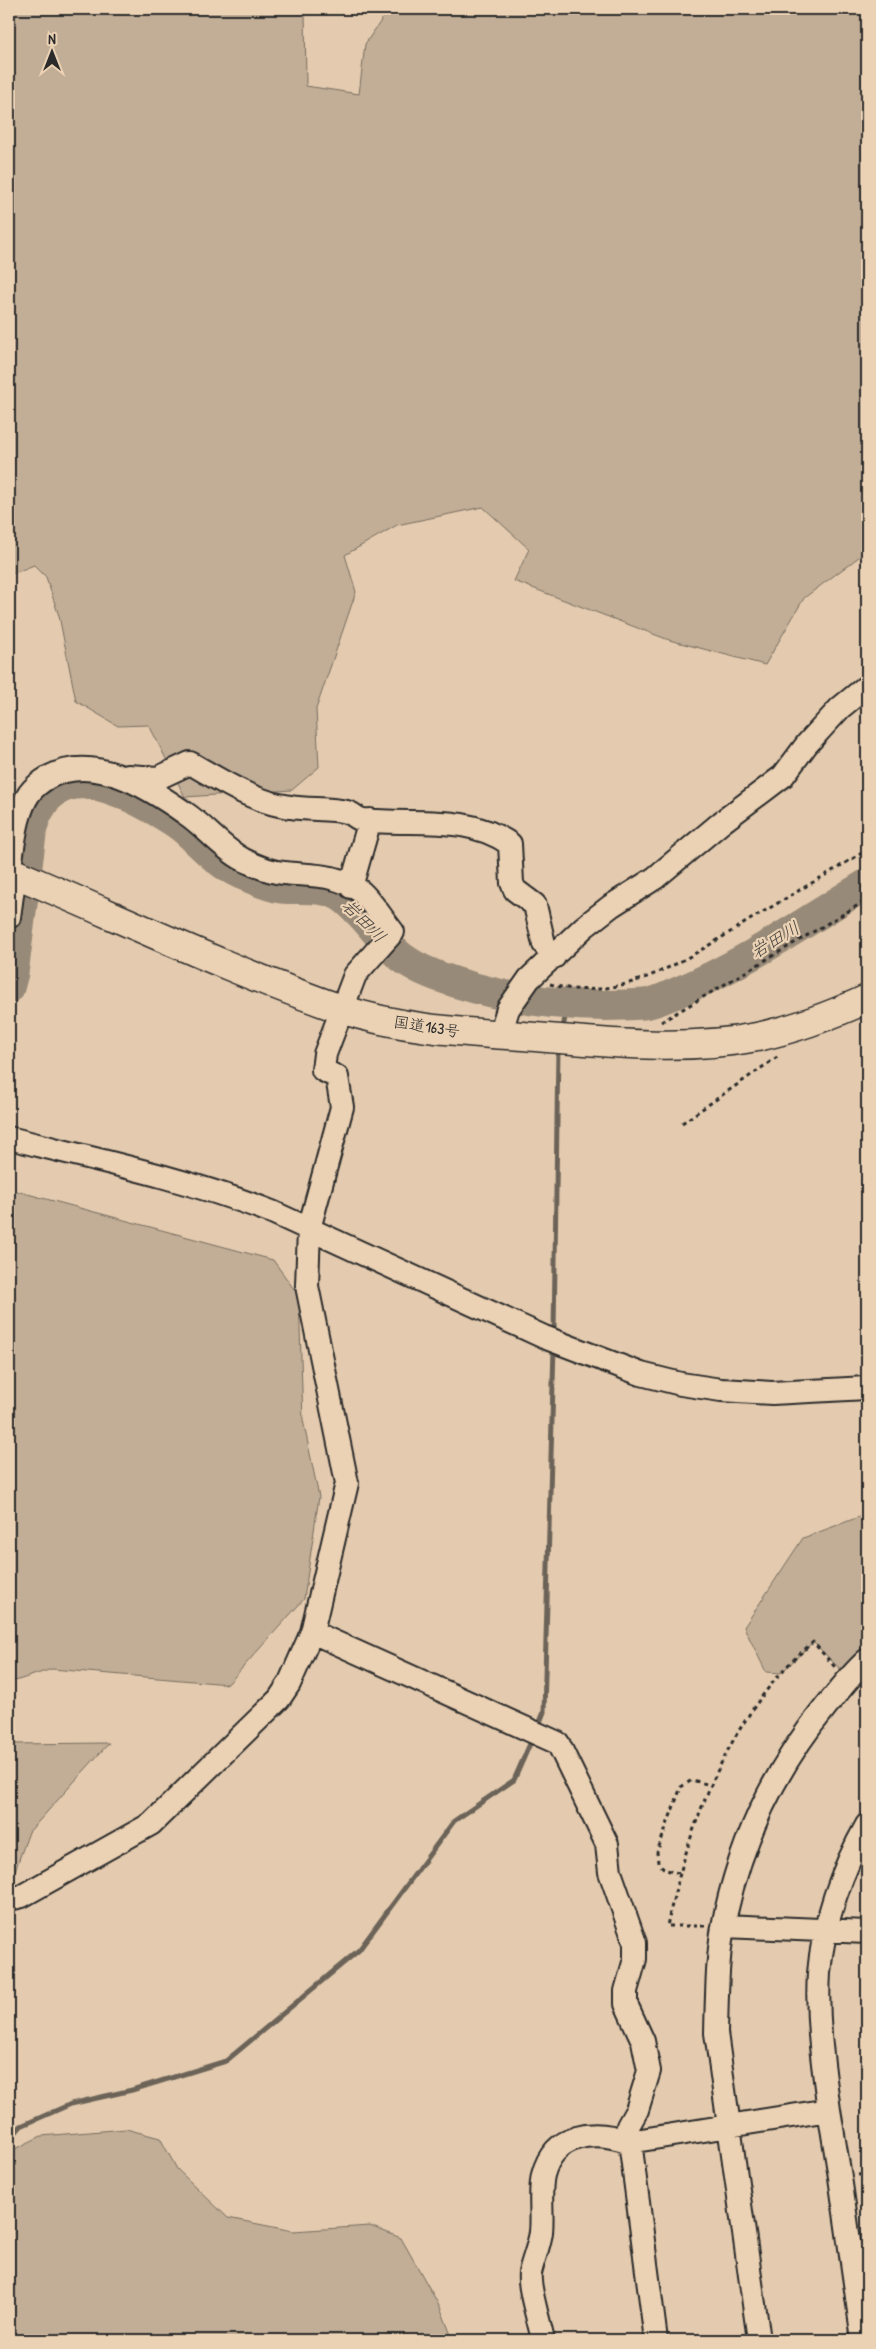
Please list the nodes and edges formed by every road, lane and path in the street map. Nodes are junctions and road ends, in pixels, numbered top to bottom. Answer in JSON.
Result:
{"nodes":[{"id":1,"x":867,"y":686,"type":"edge"},
{"id":2,"x":117,"y":776,"type":"junction"},
{"id":3,"x":370,"y":820,"type":"junction"},
{"id":4,"x":867,"y":850,"type":"edge"},
{"id":5,"x":17,"y":874,"type":"edge"},
{"id":6,"x":351,"y":887,"type":"junction"},
{"id":7,"x":867,"y":900,"type":"edge"},
{"id":8,"x":9,"y":917,"type":"edge"},
{"id":9,"x":554,"y":957,"type":"junction"},
{"id":10,"x":530,"y":978,"type":"junction"},
{"id":11,"x":867,"y":999,"type":"edge"},
{"id":12,"x":343,"y":1009,"type":"junction"},
{"id":13,"x":500,"y":1035,"type":"junction"},
{"id":14,"x":650,"y":1044,"type":"junction"},
{"id":15,"x":786,"y":1051,"type":"dead end"},
{"id":16,"x":682,"y":1124,"type":"dead end"},
{"id":17,"x":9,"y":1138,"type":"edge"},
{"id":18,"x":309,"y":1229,"type":"junction"},
{"id":19,"x":867,"y":1388,"type":"edge"},
{"id":20,"x":312,"y":1632,"type":"junction"},
{"id":21,"x":867,"y":1660,"type":"edge"},
{"id":22,"x":848,"y":1680,"type":"junction"},
{"id":23,"x":710,"y":1785,"type":"junction"},
{"id":24,"x":867,"y":1826,"type":"edge"},
{"id":25,"x":679,"y":1873,"type":"junction"},
{"id":26,"x":9,"y":1899,"type":"edge"},
{"id":27,"x":724,"y":1926,"type":"junction"},
{"id":28,"x":825,"y":1930,"type":"junction"},
{"id":29,"x":867,"y":1932,"type":"edge"},
{"id":30,"x":829,"y":2110,"type":"junction"},
{"id":31,"x":728,"y":2126,"type":"junction"},
{"id":32,"x":629,"y":2142,"type":"junction"},
{"id":33,"x":543,"y":2340,"type":"edge"},
{"id":34,"x":656,"y":2340,"type":"edge"},
{"id":35,"x":759,"y":2340,"type":"edge"},
{"id":36,"x":863,"y":2340,"type":"edge"}],
"edges":[{"from":1,"to":9,"type":"street"},
{"from":2,"to":3,"type":"street"},
{"from":2,"to":5,"type":"street"},
{"from":2,"to":6,"type":"street"},
{"from":3,"to":6,"type":"street"},
{"from":3,"to":9,"type":"street"},
{"from":4,"to":10,"type":"path"},
{"from":5,"to":8,"type":"street"},
{"from":5,"to":12,"type":"highway","name":"国道163号"},
{"from":6,"to":12,"type":"street"},
{"from":7,"to":14,"type":"path"},
{"from":9,"to":10,"type":"street"},
{"from":10,"to":13,"type":"street"},
{"from":11,"to":14,"type":"highway","name":"国道163号"},
{"from":12,"to":13,"type":"highway","name":"国道163号"},
{"from":12,"to":18,"type":"street"},
{"from":13,"to":14,"type":"highway","name":"国道163号"},
{"from":15,"to":16,"type":"path"},
{"from":17,"to":18,"type":"street"},
{"from":18,"to":19,"type":"street"},
{"from":18,"to":20,"type":"street"},
{"from":20,"to":26,"type":"street"},
{"from":20,"to":32,"type":"street"},
{"from":21,"to":22,"type":"street"},
{"from":22,"to":23,"type":"path"},
{"from":22,"to":27,"type":"street"},
{"from":23,"to":25,"type":"path"},
{"from":23,"to":25,"type":"path"},
{"from":24,"to":28,"type":"street"},
{"from":25,"to":27,"type":"path"},
{"from":27,"to":28,"type":"street"},
{"from":27,"to":31,"type":"street"},
{"from":28,"to":29,"type":"street"},
{"from":28,"to":30,"type":"street"},
{"from":30,"to":31,"type":"street"},
{"from":30,"to":36,"type":"street"},
{"from":31,"to":32,"type":"street"},
{"from":31,"to":35,"type":"street"},
{"from":32,"to":33,"type":"street"},
{"from":32,"to":34,"type":"street"}]}
